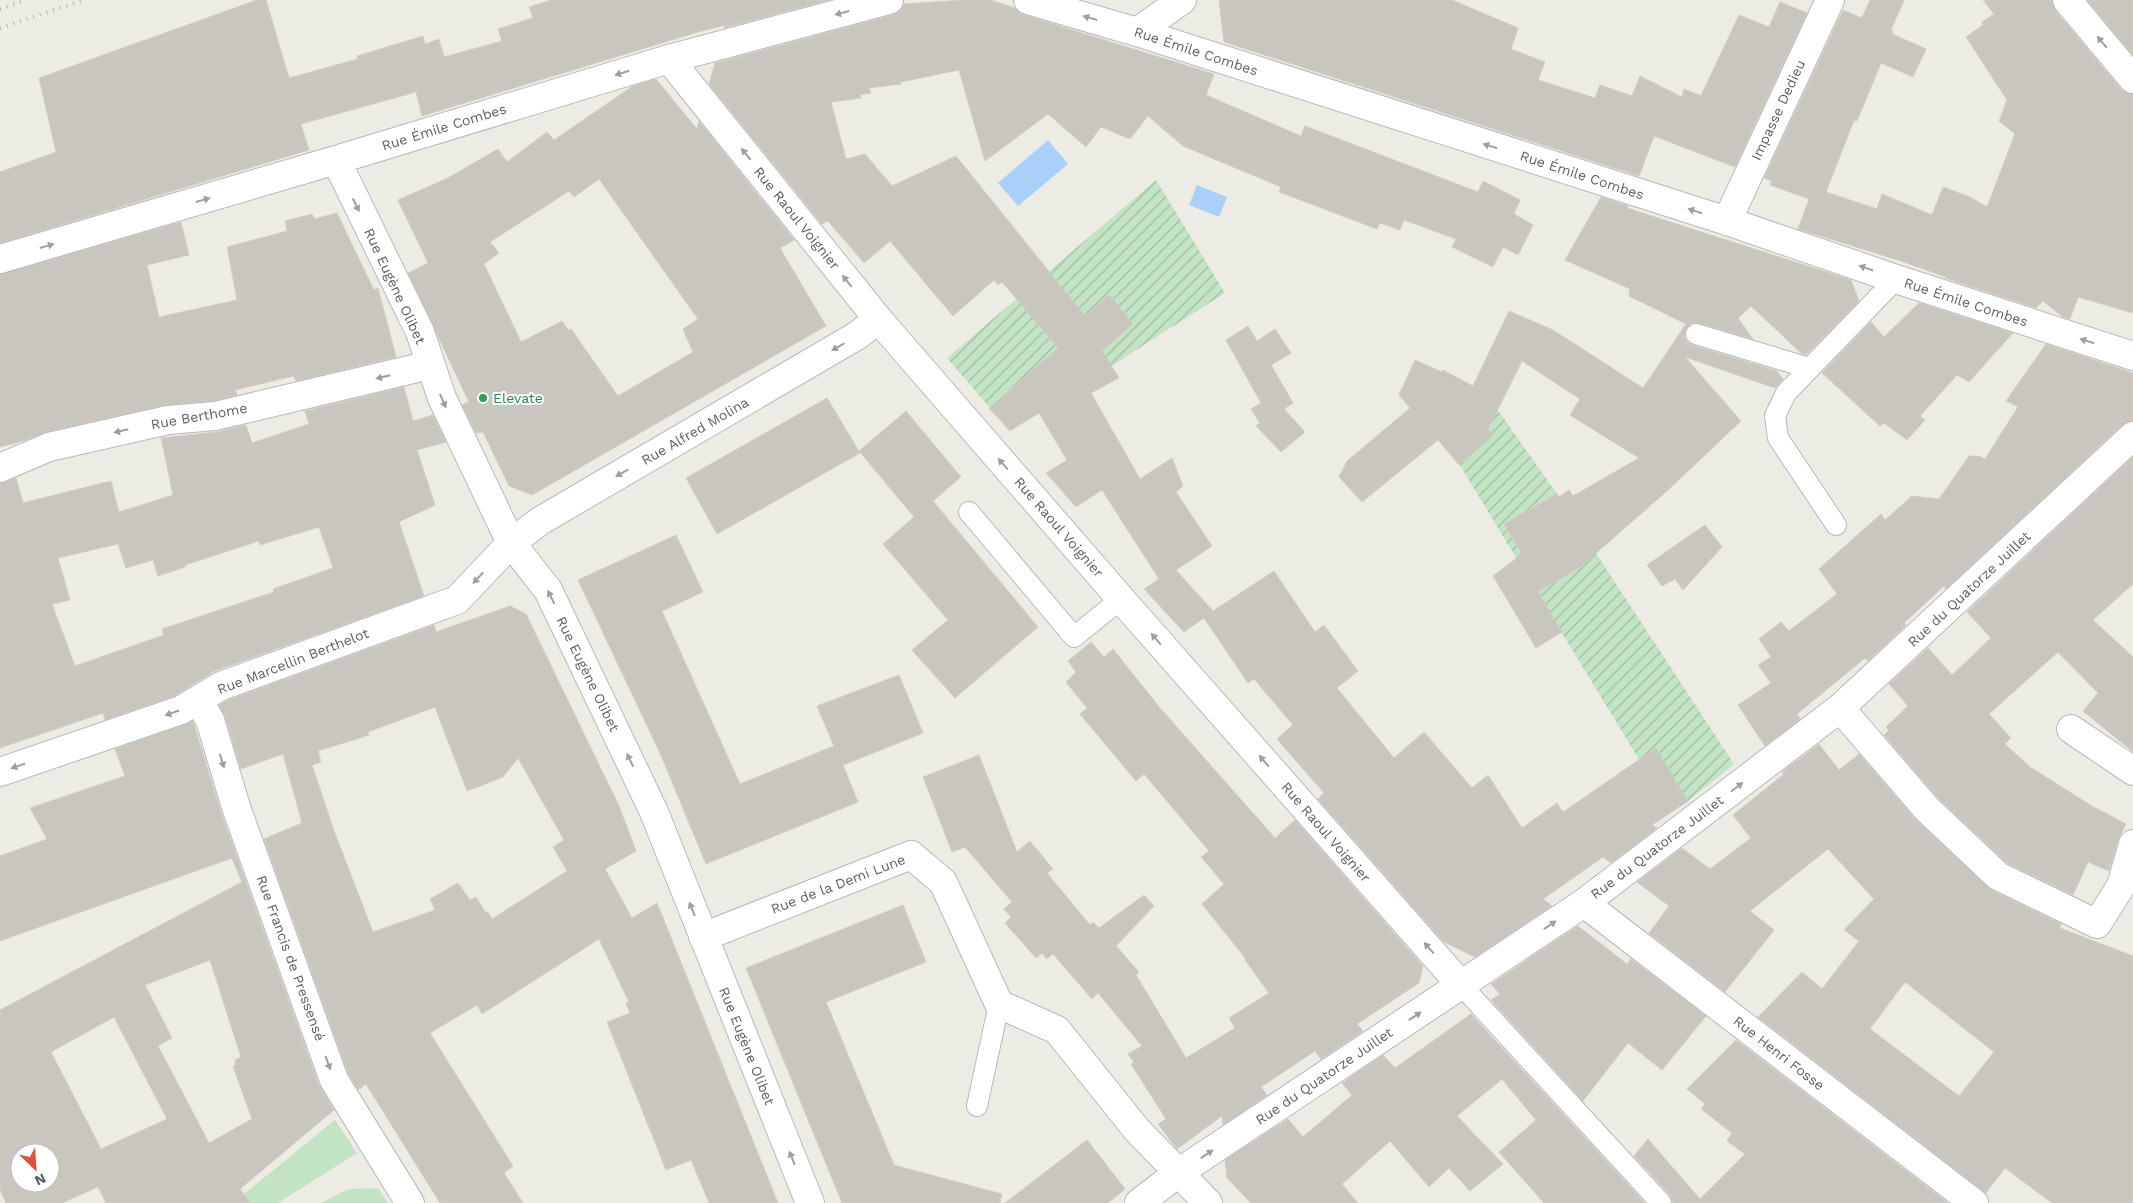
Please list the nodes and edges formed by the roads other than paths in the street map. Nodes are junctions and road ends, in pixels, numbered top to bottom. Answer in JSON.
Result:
{"nodes":[{"id":1,"x":889,"y":0,"type":"edge"},
{"id":2,"x":1028,"y":0,"type":"edge"},
{"id":3,"x":1182,"y":0,"type":"edge"},
{"id":4,"x":1830,"y":0,"type":"edge"},
{"id":5,"x":2067,"y":0,"type":"edge"},
{"id":6,"x":1137,"y":32,"type":"junction"},
{"id":7,"x":669,"y":59,"type":"junction"},
{"id":8,"x":2133,"y":80,"type":"edge"},
{"id":9,"x":336,"y":160,"type":"junction"},
{"id":10,"x":1727,"y":221,"type":"junction"},
{"id":11,"x":0,"y":259,"type":"edge"},
{"id":12,"x":1896,"y":279,"type":"junction"},
{"id":13,"x":878,"y":319,"type":"junction"},
{"id":14,"x":1696,"y":334,"type":"dead end"},
{"id":15,"x":2133,"y":356,"type":"edge"},
{"id":16,"x":430,"y":365,"type":"junction"},
{"id":17,"x":1809,"y":368,"type":"junction"},
{"id":18,"x":2133,"y":436,"type":"edge"},
{"id":19,"x":0,"y":468,"type":"edge"},
{"id":20,"x":969,"y":512,"type":"dead end"},
{"id":21,"x":1836,"y":525,"type":"dead end"},
{"id":22,"x":512,"y":543,"type":"junction"},
{"id":23,"x":1121,"y":599,"type":"junction"},
{"id":24,"x":198,"y":700,"type":"junction"},
{"id":25,"x":1840,"y":708,"type":"junction"},
{"id":26,"x":2071,"y":729,"type":"dead end"},
{"id":27,"x":2133,"y":771,"type":"edge"},
{"id":28,"x":0,"y":772,"type":"edge"},
{"id":29,"x":2133,"y":844,"type":"edge"},
{"id":30,"x":1584,"y":903,"type":"junction"},
{"id":31,"x":703,"y":936,"type":"junction"},
{"id":32,"x":1461,"y":985,"type":"junction"},
{"id":33,"x":999,"y":1004,"type":"junction"},
{"id":34,"x":978,"y":1106,"type":"dead end"},
{"id":35,"x":1178,"y":1173,"type":"junction"},
{"id":36,"x":410,"y":1203,"type":"edge"},
{"id":37,"x":810,"y":1203,"type":"edge"},
{"id":38,"x":1139,"y":1203,"type":"edge"},
{"id":39,"x":1208,"y":1203,"type":"edge"},
{"id":40,"x":1661,"y":1203,"type":"edge"},
{"id":41,"x":1974,"y":1203,"type":"edge"}],
"edges":[{"from":1,"to":7,"type":"street","name":"Rue Émile Combes","one_way":true},
{"from":6,"to":2,"type":"street","name":"Rue Émile Combes","one_way":true},
{"from":3,"to":6,"type":"street"},
{"from":4,"to":10,"type":"street","name":"Impasse Dedieu"},
{"from":8,"to":5,"type":"street","one_way":true},
{"from":10,"to":6,"type":"street","name":"Rue Émile Combes","one_way":true},
{"from":7,"to":9,"type":"street","name":"Rue Émile Combes","one_way":true},
{"from":13,"to":7,"type":"street","name":"Rue Raoul Voignier","one_way":true},
{"from":11,"to":9,"type":"street","name":"Rue Émile Combes","one_way":true},
{"from":9,"to":16,"type":"street","name":"Rue Eugène Olibet","one_way":true},
{"from":12,"to":10,"type":"street","name":"Rue Émile Combes","one_way":true},
{"from":15,"to":12,"type":"street","name":"Rue Émile Combes","one_way":true},
{"from":12,"to":17,"type":"lane"},
{"from":13,"to":22,"type":"street","name":"Rue Alfred Molina","one_way":true},
{"from":23,"to":13,"type":"street","name":"Rue Raoul Voignier","one_way":true},
{"from":14,"to":17,"type":"lane"},
{"from":16,"to":19,"type":"street","name":"Rue Berthome","one_way":true},
{"from":16,"to":22,"type":"street","name":"Rue Eugène Olibet","one_way":true},
{"from":17,"to":21,"type":"lane"},
{"from":18,"to":25,"type":"street","name":"Rue du Quatorze Juillet"},
{"from":20,"to":23,"type":"lane"},
{"from":22,"to":24,"type":"street","name":"Rue Marcellin Berthelot","one_way":true},
{"from":31,"to":22,"type":"street","name":"Rue Eugène Olibet","one_way":true},
{"from":32,"to":23,"type":"street","name":"Rue Raoul Voignier","one_way":true},
{"from":24,"to":28,"type":"street","name":"Rue Marcellin Berthelot","one_way":true},
{"from":24,"to":36,"type":"street","name":"Rue Francis de Pressensé","one_way":true},
{"from":25,"to":29,"type":"street"},
{"from":30,"to":25,"type":"street","name":"Rue du Quatorze Juillet","one_way":true},
{"from":26,"to":27,"type":"street"},
{"from":32,"to":30,"type":"street","name":"Rue du Quatorze Juillet","one_way":true},
{"from":30,"to":41,"type":"street","name":"Rue Henri Fosse"},
{"from":31,"to":33,"type":"street","name":"Rue de la Demi Lune"},
{"from":37,"to":31,"type":"street","name":"Rue Eugène Olibet","one_way":true},
{"from":35,"to":32,"type":"street","name":"Rue du Quatorze Juillet","one_way":true},
{"from":32,"to":40,"type":"lane"},
{"from":33,"to":34,"type":"lane"},
{"from":33,"to":35,"type":"street"},
{"from":35,"to":38,"type":"street","name":"Rue du Quatorze Juillet"},
{"from":35,"to":39,"type":"street"}]}
